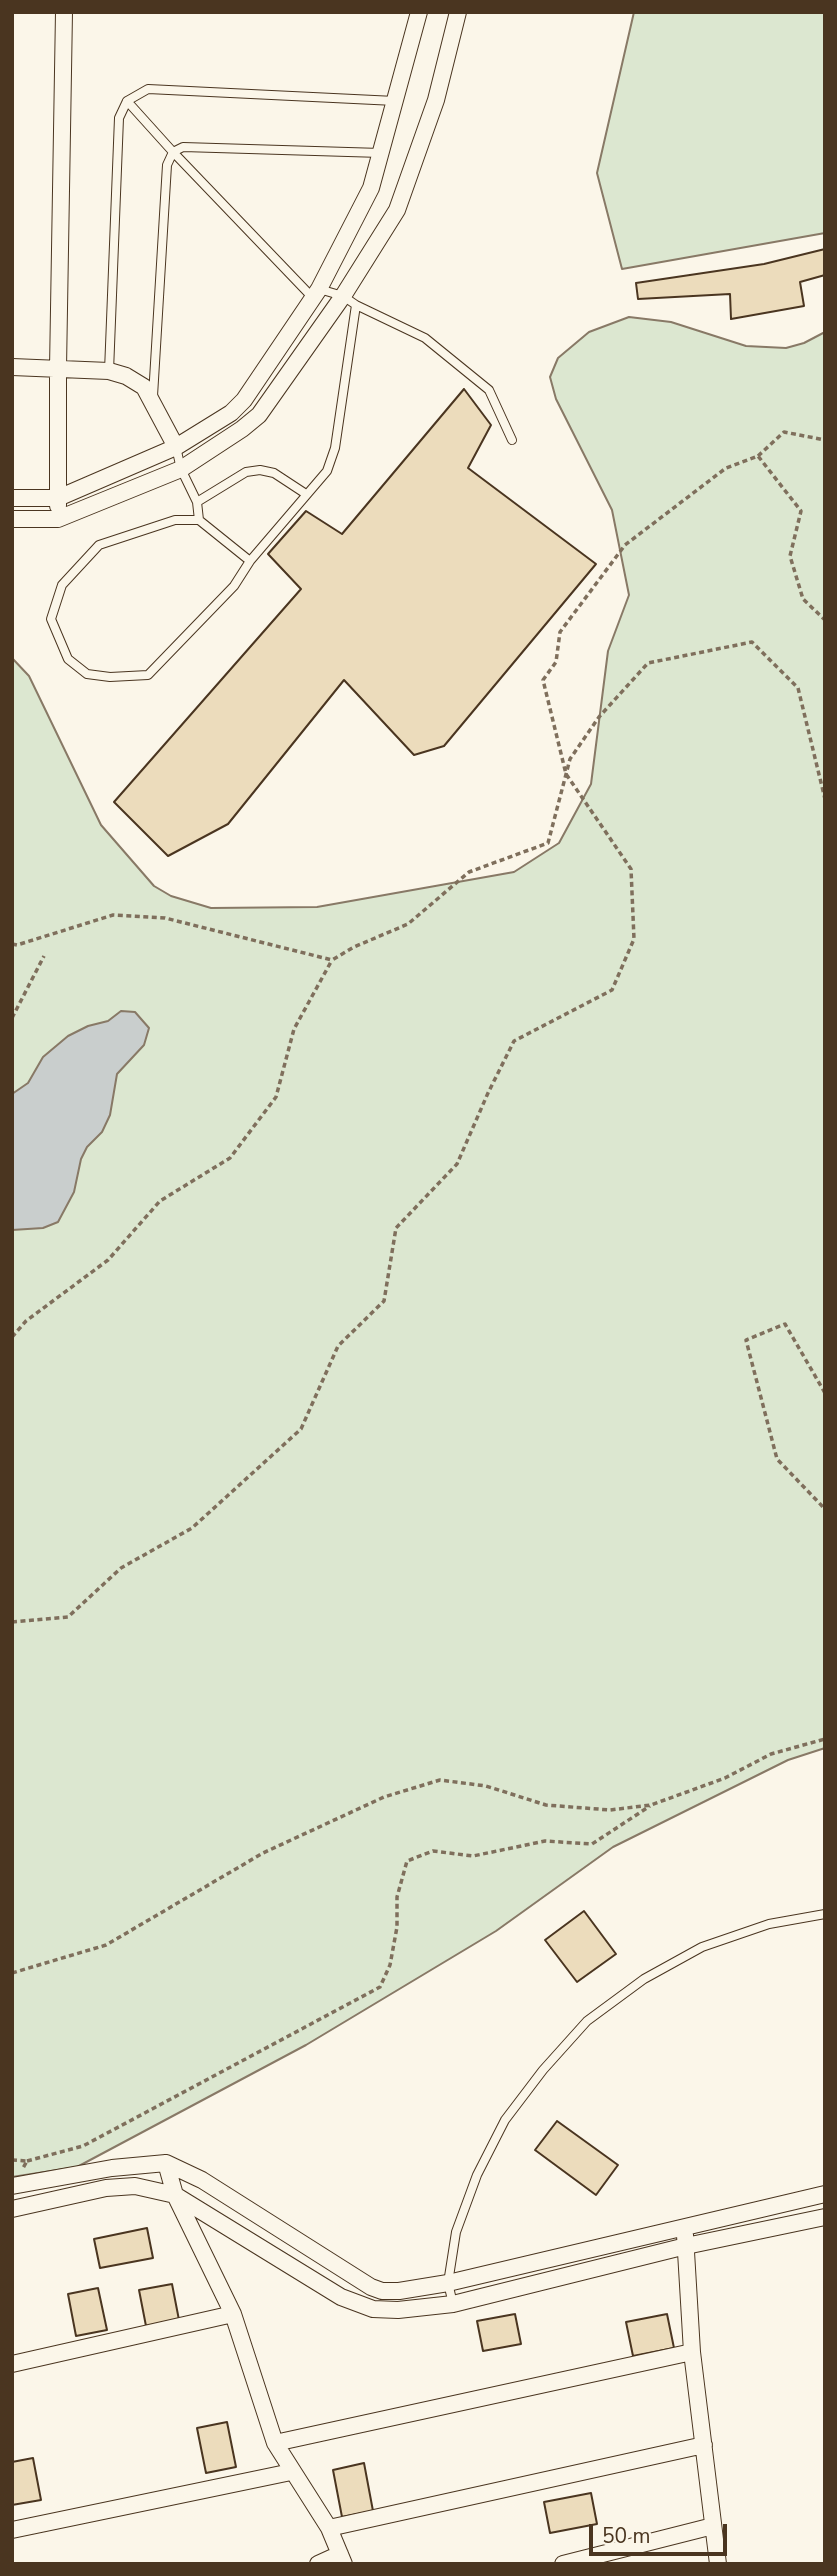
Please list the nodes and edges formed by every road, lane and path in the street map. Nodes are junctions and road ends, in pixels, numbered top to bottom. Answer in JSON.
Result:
{"nodes":[{"id":1,"x":64,"y":12,"type":"edge"},
{"id":2,"x":419,"y":12,"type":"edge"},
{"id":3,"x":458,"y":12,"type":"edge"},
{"id":4,"x":127,"y":101,"type":"junction"},
{"id":5,"x":395,"y":101,"type":"junction"},
{"id":6,"x":173,"y":152,"type":"junction"},
{"id":7,"x":381,"y":153,"type":"junction"},
{"id":8,"x":316,"y":293,"type":"junction"},
{"id":9,"x":350,"y":300,"type":"junction"},
{"id":10,"x":12,"y":367,"type":"edge"},
{"id":11,"x":58,"y":368,"type":"junction"},
{"id":12,"x":109,"y":371,"type":"junction"},
{"id":13,"x":152,"y":402,"type":"junction"},
{"id":14,"x":512,"y":440,"type":"dead end"},
{"id":15,"x":825,"y":440,"type":"edge"},
{"id":16,"x":176,"y":447,"type":"junction"},
{"id":17,"x":758,"y":456,"type":"junction"},
{"id":18,"x":181,"y":469,"type":"junction"},
{"id":19,"x":306,"y":494,"type":"junction"},
{"id":20,"x":12,"y":498,"type":"edge"},
{"id":21,"x":58,"y":498,"type":"junction"},
{"id":22,"x":197,"y":502,"type":"junction"},
{"id":23,"x":12,"y":519,"type":"edge"},
{"id":24,"x":58,"y":519,"type":"junction"},
{"id":25,"x":199,"y":520,"type":"junction"},
{"id":26,"x":250,"y":561,"type":"junction"},
{"id":27,"x":825,"y":620,"type":"edge"},
{"id":28,"x":566,"y":774,"type":"junction"},
{"id":29,"x":825,"y":799,"type":"edge"},
{"id":30,"x":12,"y":944,"type":"edge"},
{"id":31,"x":44,"y":956,"type":"dead end"},
{"id":32,"x":332,"y":960,"type":"junction"},
{"id":33,"x":12,"y":1018,"type":"edge"},
{"id":34,"x":12,"y":1337,"type":"edge"},
{"id":35,"x":825,"y":1393,"type":"edge"},
{"id":36,"x":825,"y":1509,"type":"edge"},
{"id":37,"x":12,"y":1622,"type":"edge"},
{"id":38,"x":825,"y":1739,"type":"edge"},
{"id":39,"x":651,"y":1805,"type":"junction"},
{"id":40,"x":825,"y":1914,"type":"edge"},
{"id":41,"x":12,"y":1973,"type":"edge"},
{"id":42,"x":27,"y":2161,"type":"dead end"},
{"id":43,"x":166,"y":2163,"type":"junction"},
{"id":44,"x":12,"y":2186,"type":"edge"},
{"id":45,"x":825,"y":2194,"type":"edge"},
{"id":46,"x":175,"y":2195,"type":"junction"},
{"id":47,"x":12,"y":2208,"type":"edge"},
{"id":48,"x":825,"y":2217,"type":"edge"},
{"id":49,"x":685,"y":2227,"type":"junction"},
{"id":50,"x":686,"y":2246,"type":"junction"},
{"id":51,"x":449,"y":2283,"type":"junction"},
{"id":52,"x":453,"y":2304,"type":"junction"},
{"id":53,"x":233,"y":2314,"type":"junction"},
{"id":54,"x":692,"y":2352,"type":"junction"},
{"id":55,"x":12,"y":2364,"type":"edge"},
{"id":56,"x":275,"y":2443,"type":"junction"},
{"id":57,"x":704,"y":2445,"type":"junction"},
{"id":58,"x":291,"y":2472,"type":"junction"},
{"id":59,"x":713,"y":2526,"type":"junction"},
{"id":60,"x":328,"y":2528,"type":"junction"},
{"id":61,"x":12,"y":2529,"type":"edge"},
{"id":62,"x":342,"y":2559,"type":"edge"},
{"id":63,"x":318,"y":2564,"type":"edge"},
{"id":64,"x":563,"y":2564,"type":"edge"},
{"id":65,"x":718,"y":2564,"type":"edge"}],
"edges":[{"from":1,"to":11,"type":"street"},
{"from":2,"to":5,"type":"street"},
{"from":3,"to":9,"type":"street"},
{"from":4,"to":5,"type":"lane"},
{"from":4,"to":6,"type":"lane"},
{"from":4,"to":12,"type":"lane"},
{"from":5,"to":7,"type":"street"},
{"from":6,"to":7,"type":"lane"},
{"from":6,"to":8,"type":"lane"},
{"from":6,"to":13,"type":"lane"},
{"from":7,"to":8,"type":"street"},
{"from":8,"to":9,"type":"lane"},
{"from":8,"to":16,"type":"street"},
{"from":9,"to":14,"type":"lane"},
{"from":9,"to":18,"type":"street"},
{"from":9,"to":19,"type":"lane"},
{"from":10,"to":11,"type":"street"},
{"from":11,"to":12,"type":"street"},
{"from":11,"to":21,"type":"street"},
{"from":12,"to":13,"type":"street"},
{"from":13,"to":16,"type":"street"},
{"from":15,"to":17,"type":"path"},
{"from":16,"to":18,"type":"lane"},
{"from":16,"to":21,"type":"street"},
{"from":17,"to":27,"type":"path"},
{"from":17,"to":28,"type":"path"},
{"from":18,"to":22,"type":"lane"},
{"from":18,"to":24,"type":"street"},
{"from":19,"to":22,"type":"lane"},
{"from":19,"to":26,"type":"lane"},
{"from":20,"to":21,"type":"street"},
{"from":21,"to":24,"type":"street"},
{"from":22,"to":25,"type":"lane"},
{"from":23,"to":24,"type":"street"},
{"from":25,"to":26,"type":"lane"},
{"from":25,"to":26,"type":"lane"},
{"from":28,"to":29,"type":"path"},
{"from":28,"to":32,"type":"path"},
{"from":28,"to":37,"type":"path"},
{"from":30,"to":32,"type":"path"},
{"from":31,"to":33,"type":"path"},
{"from":32,"to":34,"type":"path"},
{"from":35,"to":36,"type":"path"},
{"from":38,"to":39,"type":"path"},
{"from":39,"to":41,"type":"path"},
{"from":39,"to":42,"type":"path"},
{"from":40,"to":51,"type":"lane"},
{"from":43,"to":44,"type":"street"},
{"from":43,"to":46,"type":"street"},
{"from":43,"to":51,"type":"street"},
{"from":45,"to":49,"type":"street"},
{"from":46,"to":47,"type":"street"},
{"from":46,"to":52,"type":"street"},
{"from":46,"to":53,"type":"street"},
{"from":48,"to":50,"type":"street"},
{"from":49,"to":50,"type":"street"},
{"from":49,"to":51,"type":"street"},
{"from":50,"to":52,"type":"street"},
{"from":50,"to":54,"type":"street"},
{"from":51,"to":52,"type":"lane"},
{"from":53,"to":55,"type":"street"},
{"from":53,"to":56,"type":"street"},
{"from":54,"to":56,"type":"street"},
{"from":54,"to":57,"type":"street"},
{"from":56,"to":58,"type":"street"},
{"from":57,"to":59,"type":"street"},
{"from":57,"to":60,"type":"street"},
{"from":58,"to":60,"type":"street"},
{"from":58,"to":61,"type":"street"},
{"from":59,"to":64,"type":"street"},
{"from":59,"to":65,"type":"street"},
{"from":60,"to":62,"type":"street"},
{"from":62,"to":63,"type":"street"}]}
